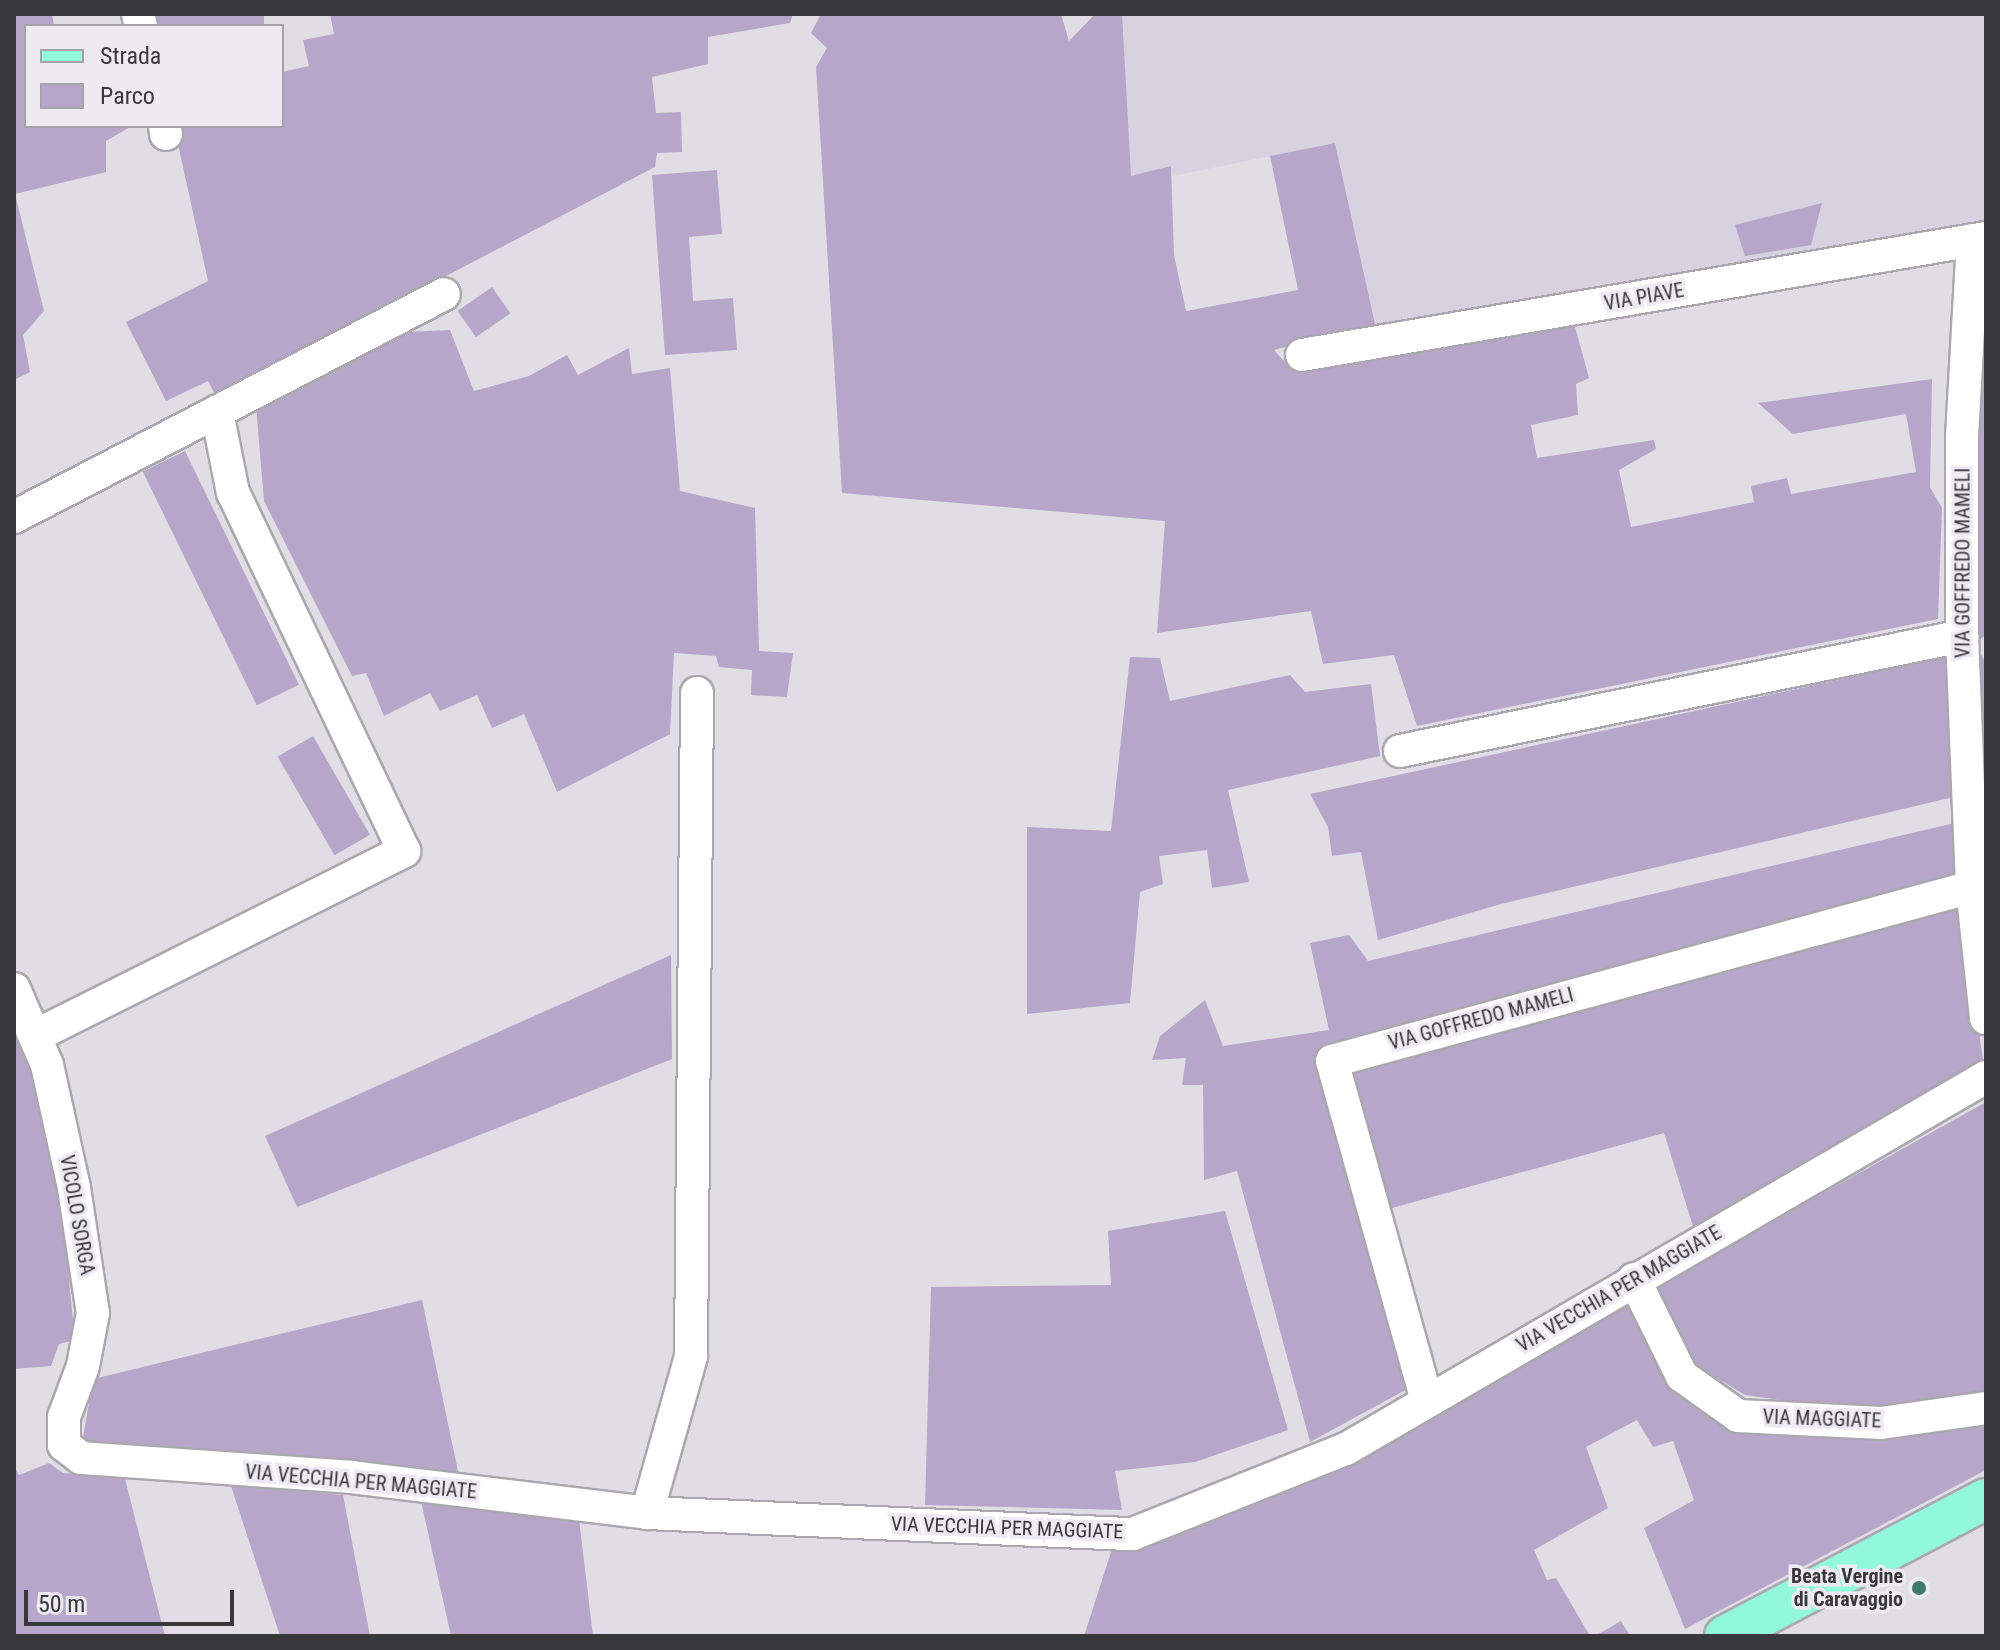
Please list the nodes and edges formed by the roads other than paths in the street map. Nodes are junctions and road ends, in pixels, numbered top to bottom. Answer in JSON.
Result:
{"nodes":[{"id":1,"x":1979,"y":239,"type":"edge"},
{"id":2,"x":444,"y":294,"type":"dead end"},
{"id":3,"x":1302,"y":355,"type":"dead end"},
{"id":4,"x":217,"y":412,"type":"junction"},
{"id":5,"x":14,"y":517,"type":"edge"},
{"id":6,"x":1962,"y":636,"type":"junction"},
{"id":7,"x":697,"y":693,"type":"dead end"},
{"id":8,"x":1400,"y":751,"type":"dead end"},
{"id":9,"x":1972,"y":887,"type":"junction"},
{"id":10,"x":14,"y":989,"type":"edge"},
{"id":11,"x":1986,"y":1018,"type":"edge"},
{"id":12,"x":35,"y":1036,"type":"junction"},
{"id":13,"x":1986,"y":1077,"type":"edge"},
{"id":14,"x":1634,"y":1279,"type":"junction"},
{"id":15,"x":1427,"y":1401,"type":"junction"},
{"id":16,"x":1986,"y":1408,"type":"edge"},
{"id":17,"x":64,"y":1445,"type":"joint"},
{"id":18,"x":1986,"y":1499,"type":"edge"},
{"id":19,"x":647,"y":1513,"type":"junction"},
{"id":20,"x":1725,"y":1636,"type":"edge"}],
"edges":[{"from":1,"to":3,"type":"street","name":"VIA PIAVE"},
{"from":1,"to":6,"type":"street","name":"VIA GOFFREDO MAMELI"},
{"from":2,"to":4,"type":"street"},
{"from":4,"to":5,"type":"street"},
{"from":4,"to":12,"type":"street"},
{"from":6,"to":8,"type":"street"},
{"from":6,"to":9,"type":"street","name":"VIA GOFFREDO MAMELI"},
{"from":7,"to":19,"type":"street"},
{"from":9,"to":11,"type":"street","name":"VIA GOFFREDO MAMELI"},
{"from":9,"to":15,"type":"street","name":"VIA GOFFREDO MAMELI"},
{"from":10,"to":12,"type":"street","name":"VICOLO SORGA"},
{"from":12,"to":17,"type":"street","name":"VICOLO SORGA"},
{"from":13,"to":14,"type":"street","name":"VIA VECCHIA PER MAGGIATE"},
{"from":14,"to":15,"type":"street","name":"VIA VECCHIA PER MAGGIATE"},
{"from":14,"to":16,"type":"street","name":"VIA MAGGIATE"},
{"from":15,"to":19,"type":"street","name":"VIA VECCHIA PER MAGGIATE"},
{"from":17,"to":19,"type":"street","name":"VIA VECCHIA PER MAGGIATE"},
{"from":18,"to":20,"type":"main road"}]}
